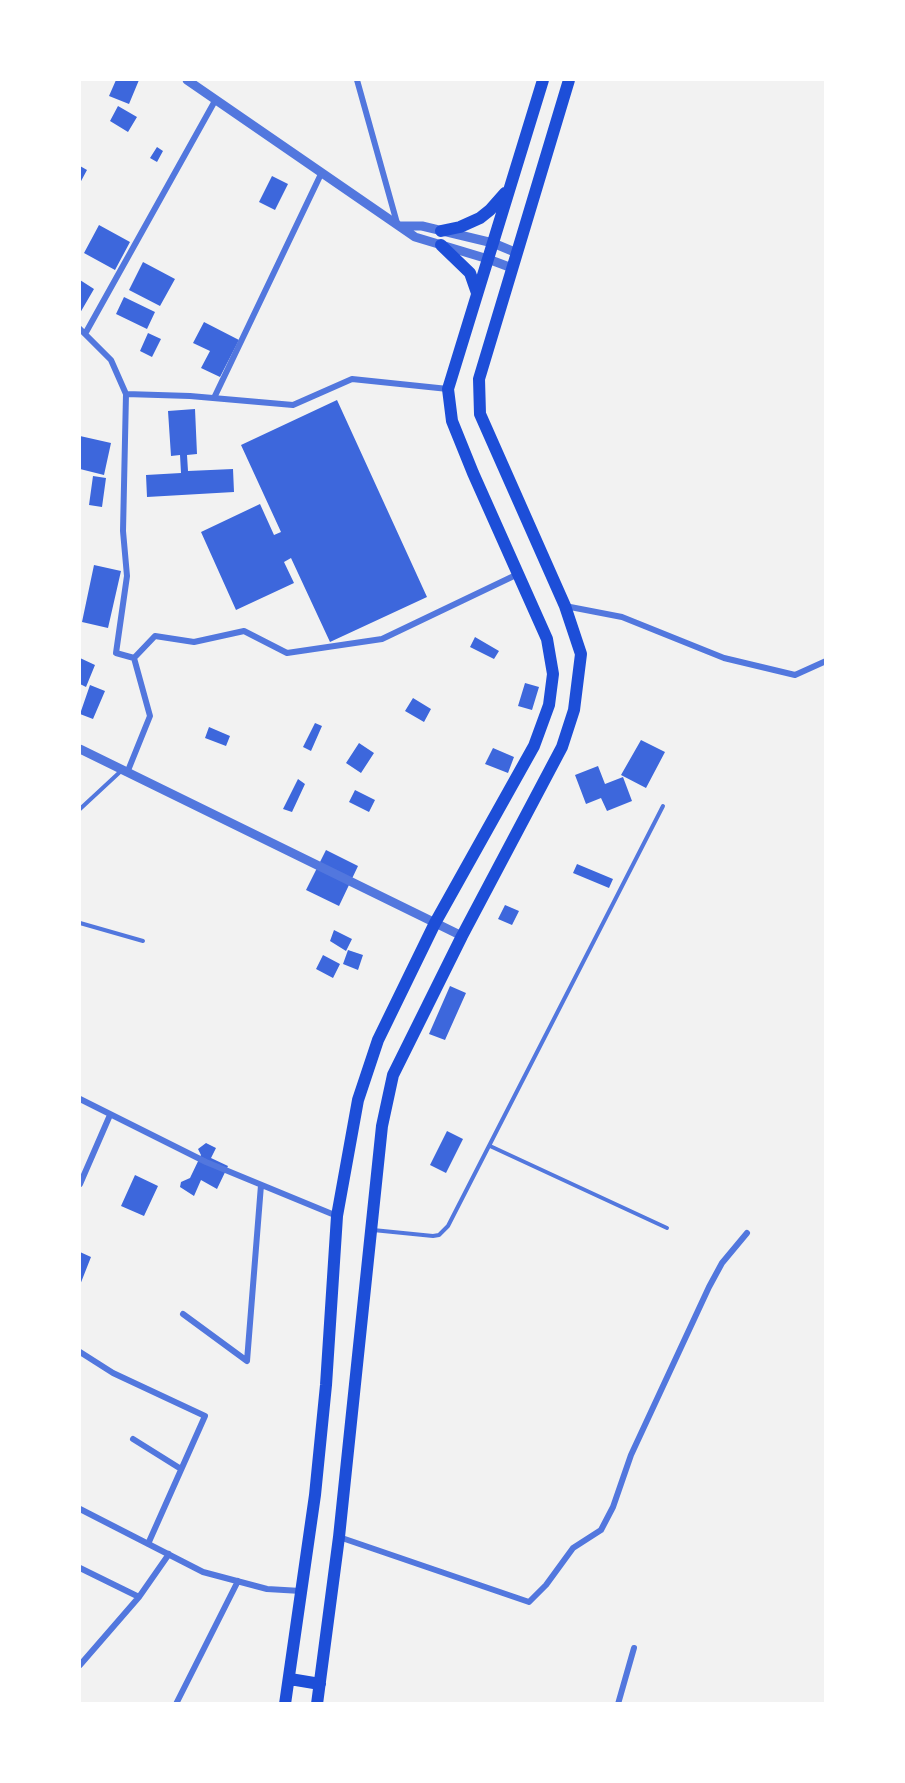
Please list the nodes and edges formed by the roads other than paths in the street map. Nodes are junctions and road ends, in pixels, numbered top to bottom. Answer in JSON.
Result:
{"nodes":[{"id":1,"x":187,"y":80,"type":"edge"},
{"id":2,"x":357,"y":80,"type":"edge"},
{"id":3,"x":543,"y":80,"type":"edge"},
{"id":4,"x":569,"y":80,"type":"edge"},
{"id":5,"x":216,"y":99,"type":"junction"},
{"id":6,"x":321,"y":174,"type":"junction"},
{"id":7,"x":509,"y":189,"type":"junction"},
{"id":8,"x":398,"y":226,"type":"junction"},
{"id":9,"x":441,"y":231,"type":"junction"},
{"id":10,"x":493,"y":243,"type":"junction"},
{"id":11,"x":441,"y":245,"type":"junction"},
{"id":12,"x":517,"y":253,"type":"junction"},
{"id":13,"x":488,"y":259,"type":"junction"},
{"id":14,"x":512,"y":268,"type":"junction"},
{"id":15,"x":477,"y":293,"type":"junction"},
{"id":16,"x":82,"y":331,"type":"edge"},
{"id":17,"x":448,"y":389,"type":"junction"},
{"id":18,"x":126,"y":394,"type":"junction"},
{"id":19,"x":214,"y":398,"type":"junction"},
{"id":20,"x":518,"y":574,"type":"junction"},
{"id":21,"x":565,"y":606,"type":"junction"},
{"id":22,"x":134,"y":658,"type":"junction"},
{"id":23,"x":825,"y":661,"type":"edge"},
{"id":24,"x":80,"y":749,"type":"edge"},
{"id":25,"x":124,"y":772,"type":"junction"},
{"id":26,"x":663,"y":806,"type":"dead end"},
{"id":27,"x":80,"y":809,"type":"edge"},
{"id":28,"x":80,"y":923,"type":"edge"},
{"id":29,"x":435,"y":923,"type":"junction"},
{"id":30,"x":462,"y":936,"type":"junction"},
{"id":31,"x":143,"y":941,"type":"dead end"},
{"id":32,"x":80,"y":1099,"type":"edge"},
{"id":33,"x":110,"y":1114,"type":"junction"},
{"id":34,"x":490,"y":1146,"type":"junction"},
{"id":35,"x":80,"y":1184,"type":"edge"},
{"id":36,"x":261,"y":1185,"type":"junction"},
{"id":37,"x":337,"y":1216,"type":"junction"},
{"id":38,"x":667,"y":1228,"type":"dead end"},
{"id":39,"x":371,"y":1230,"type":"junction"},
{"id":40,"x":747,"y":1233,"type":"dead end"},
{"id":41,"x":183,"y":1314,"type":"dead end"},
{"id":42,"x":80,"y":1355,"type":"edge"},
{"id":43,"x":133,"y":1439,"type":"dead end"},
{"id":44,"x":182,"y":1469,"type":"junction"},
{"id":45,"x":80,"y":1509,"type":"edge"},
{"id":46,"x":339,"y":1537,"type":"junction"},
{"id":47,"x":148,"y":1544,"type":"junction"},
{"id":48,"x":169,"y":1554,"type":"junction"},
{"id":49,"x":80,"y":1568,"type":"edge"},
{"id":50,"x":238,"y":1581,"type":"junction"},
{"id":51,"x":302,"y":1591,"type":"junction"},
{"id":52,"x":139,"y":1597,"type":"junction"},
{"id":53,"x":634,"y":1648,"type":"dead end"},
{"id":54,"x":80,"y":1665,"type":"edge"},
{"id":55,"x":290,"y":1679,"type":"junction"},
{"id":56,"x":320,"y":1684,"type":"junction"},
{"id":57,"x":176,"y":1704,"type":"edge"},
{"id":58,"x":285,"y":1704,"type":"edge"},
{"id":59,"x":317,"y":1704,"type":"edge"},
{"id":60,"x":618,"y":1704,"type":"edge"}],
"edges":[{"from":1,"to":5,"type":"street"},
{"from":2,"to":8,"type":"street"},
{"from":3,"to":7,"type":"main road"},
{"from":4,"to":12,"type":"main road"},
{"from":5,"to":6,"type":"street"},
{"from":5,"to":16,"type":"street"},
{"from":6,"to":8,"type":"street"},
{"from":6,"to":19,"type":"street"},
{"from":7,"to":9,"type":"main road"},
{"from":7,"to":10,"type":"main road"},
{"from":8,"to":9,"type":"street"},
{"from":8,"to":11,"type":"street"},
{"from":9,"to":10,"type":"street"},
{"from":10,"to":12,"type":"street"},
{"from":10,"to":13,"type":"main road"},
{"from":11,"to":13,"type":"street"},
{"from":11,"to":15,"type":"main road"},
{"from":12,"to":14,"type":"main road"},
{"from":13,"to":14,"type":"street"},
{"from":13,"to":15,"type":"main road"},
{"from":14,"to":21,"type":"main road"},
{"from":15,"to":17,"type":"main road"},
{"from":16,"to":18,"type":"street"},
{"from":17,"to":19,"type":"street"},
{"from":17,"to":20,"type":"main road"},
{"from":18,"to":19,"type":"street"},
{"from":18,"to":22,"type":"street"},
{"from":20,"to":22,"type":"street"},
{"from":20,"to":29,"type":"main road"},
{"from":21,"to":23,"type":"street"},
{"from":21,"to":30,"type":"main road"},
{"from":22,"to":25,"type":"street"},
{"from":24,"to":25,"type":"street"},
{"from":25,"to":27,"type":"lane"},
{"from":25,"to":29,"type":"street"},
{"from":26,"to":34,"type":"lane"},
{"from":28,"to":31,"type":"lane"},
{"from":29,"to":30,"type":"street"},
{"from":29,"to":37,"type":"main road"},
{"from":30,"to":39,"type":"main road"},
{"from":32,"to":33,"type":"street"},
{"from":33,"to":35,"type":"street"},
{"from":33,"to":36,"type":"street"},
{"from":34,"to":38,"type":"lane"},
{"from":34,"to":39,"type":"lane"},
{"from":36,"to":37,"type":"street"},
{"from":36,"to":41,"type":"street"},
{"from":37,"to":51,"type":"main road"},
{"from":39,"to":46,"type":"main road"},
{"from":40,"to":46,"type":"street"},
{"from":42,"to":44,"type":"street"},
{"from":43,"to":44,"type":"street"},
{"from":44,"to":47,"type":"street"},
{"from":45,"to":47,"type":"street"},
{"from":46,"to":56,"type":"main road"},
{"from":47,"to":48,"type":"street"},
{"from":48,"to":50,"type":"street"},
{"from":48,"to":52,"type":"street"},
{"from":49,"to":52,"type":"street"},
{"from":50,"to":51,"type":"street"},
{"from":50,"to":57,"type":"street"},
{"from":51,"to":55,"type":"main road"},
{"from":52,"to":54,"type":"street"},
{"from":53,"to":60,"type":"street"},
{"from":55,"to":56,"type":"main road"},
{"from":55,"to":58,"type":"main road"},
{"from":56,"to":59,"type":"main road"}]}
